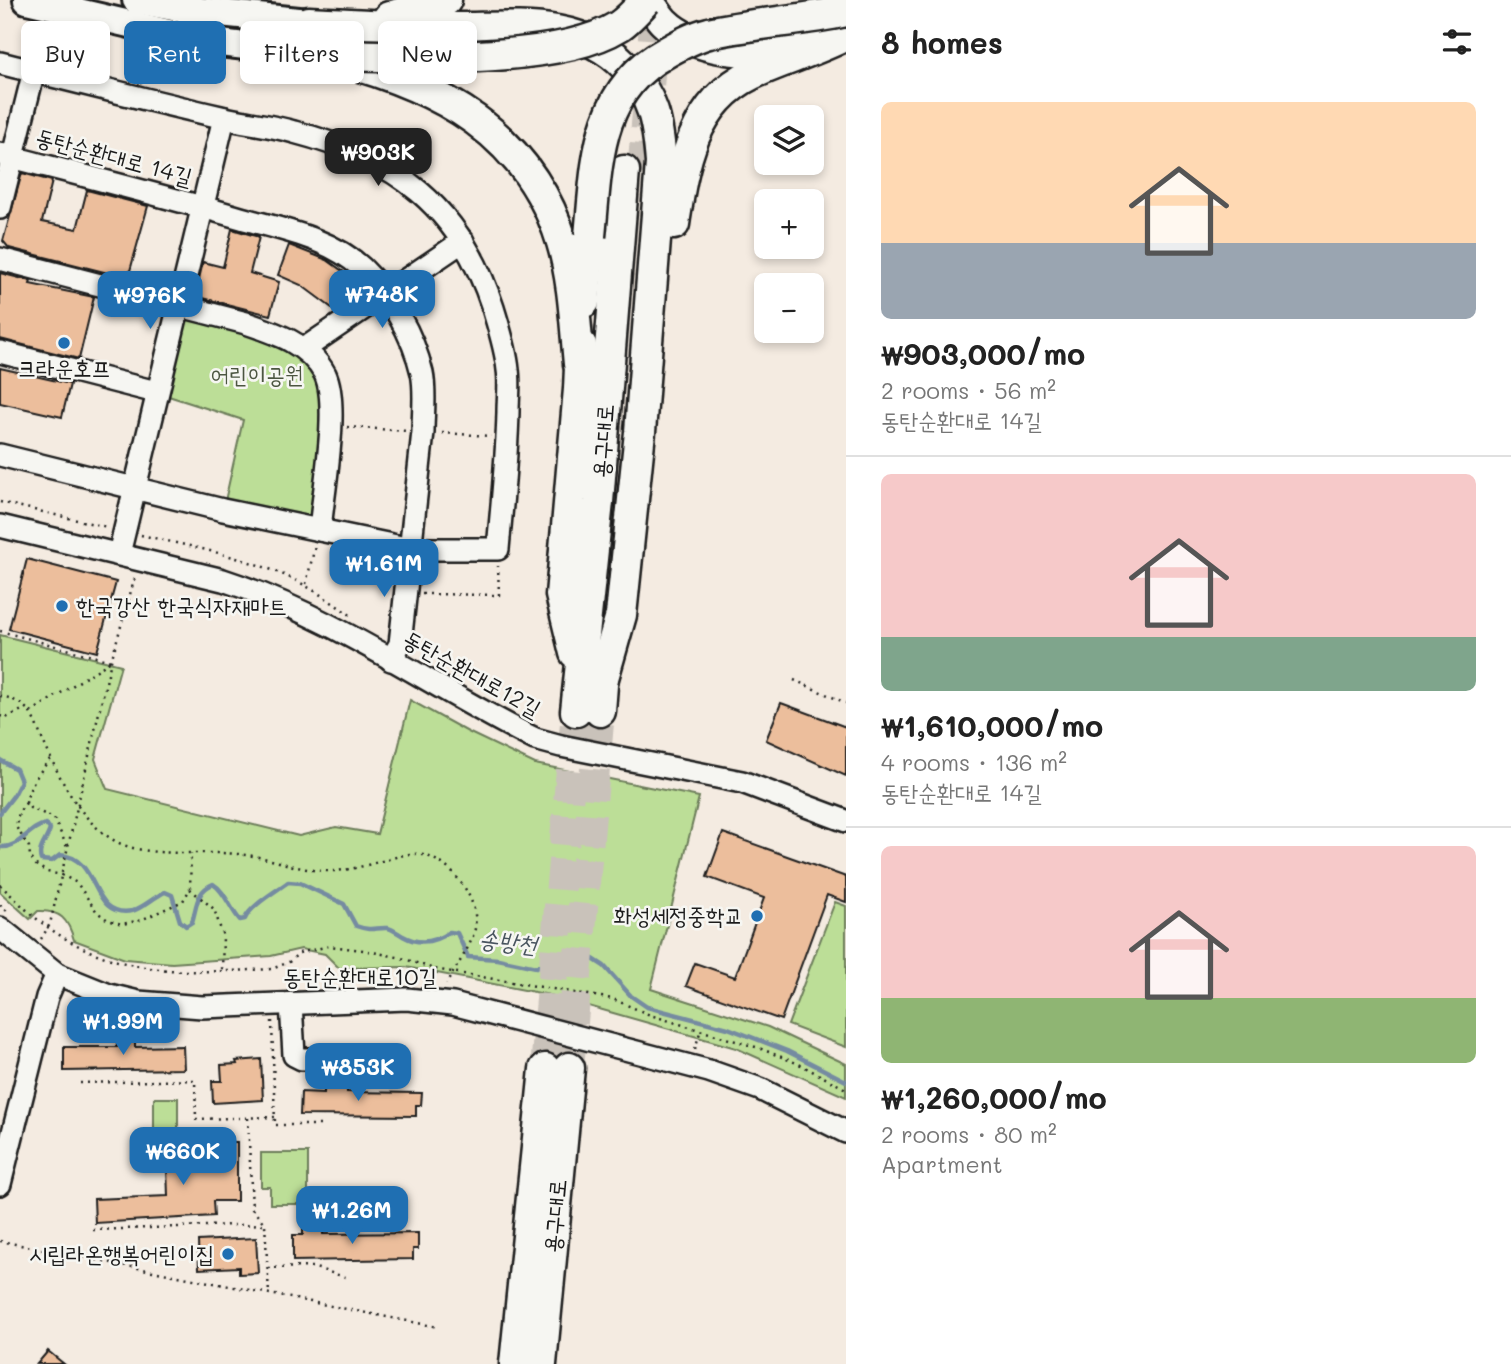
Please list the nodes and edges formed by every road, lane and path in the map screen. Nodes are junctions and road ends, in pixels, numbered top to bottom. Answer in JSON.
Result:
{"nodes":[{"id":1,"x":27,"y":0,"type":"edge"},
{"id":2,"x":136,"y":0,"type":"edge"},
{"id":3,"x":446,"y":0,"type":"edge"},
{"id":4,"x":646,"y":0,"type":"edge"},
{"id":5,"x":846,"y":11,"type":"edge"},
{"id":6,"x":299,"y":21,"type":"edge"},
{"id":7,"x":324,"y":21,"type":"edge"},
{"id":8,"x":364,"y":24,"type":"edge"},
{"id":9,"x":846,"y":27,"type":"edge"},
{"id":10,"x":846,"y":36,"type":"edge"},
{"id":11,"x":240,"y":45,"type":"edge"},
{"id":12,"x":364,"y":55,"type":"edge"},
{"id":13,"x":0,"y":63,"type":"edge"},
{"id":14,"x":21,"y":68,"type":"edge"},
{"id":15,"x":364,"y":68,"type":"edge"},
{"id":16,"x":30,"y":84,"type":"edge"},
{"id":17,"x":86,"y":84,"type":"edge"},
{"id":18,"x":223,"y":118,"type":"junction"},
{"id":19,"x":6,"y":156,"type":"edge"},
{"id":20,"x":633,"y":173,"type":"tunnel mouth"},
{"id":21,"x":202,"y":207,"type":"junction"},
{"id":22,"x":0,"y":208,"type":"edge"},
{"id":23,"x":463,"y":241,"type":"junction"},
{"id":24,"x":0,"y":259,"type":"edge"},
{"id":25,"x":385,"y":294,"type":"junction"},
{"id":26,"x":178,"y":305,"type":"junction"},
{"id":27,"x":304,"y":349,"type":"junction"},
{"id":28,"x":0,"y":352,"type":"edge"},
{"id":29,"x":579,"y":364,"type":"junction"},
{"id":30,"x":156,"y":392,"type":"junction"},
{"id":31,"x":640,"y":432,"type":"junction"},
{"id":32,"x":0,"y":455,"type":"edge"},
{"id":33,"x":133,"y":488,"type":"junction"},
{"id":34,"x":0,"y":502,"type":"edge"},
{"id":35,"x":0,"y":526,"type":"edge"},
{"id":36,"x":102,"y":526,"type":"dead end"},
{"id":37,"x":320,"y":530,"type":"junction"},
{"id":38,"x":147,"y":537,"type":"dead end"},
{"id":39,"x":411,"y":549,"type":"junction"},
{"id":40,"x":498,"y":549,"type":"junction"},
{"id":41,"x":118,"y":554,"type":"junction"},
{"id":42,"x":135,"y":574,"type":"dead end"},
{"id":43,"x":306,"y":586,"type":"junction"},
{"id":44,"x":405,"y":594,"type":"junction"},
{"id":45,"x":360,"y":621,"type":"dead end"},
{"id":46,"x":0,"y":631,"type":"edge"},
{"id":47,"x":391,"y":660,"type":"junction"},
{"id":48,"x":111,"y":661,"type":"junction"},
{"id":49,"x":591,"y":675,"type":"junction"},
{"id":50,"x":794,"y":680,"type":"dead end"},
{"id":51,"x":0,"y":696,"type":"edge"},
{"id":52,"x":846,"y":703,"type":"edge"},
{"id":53,"x":26,"y":708,"type":"junction"},
{"id":54,"x":588,"y":711,"type":"tunnel mouth"},
{"id":55,"x":30,"y":713,"type":"junction"},
{"id":56,"x":0,"y":716,"type":"edge"},
{"id":57,"x":51,"y":758,"type":"junction"},
{"id":58,"x":26,"y":803,"type":"junction"},
{"id":59,"x":77,"y":805,"type":"junction"},
{"id":60,"x":846,"y":821,"type":"edge"},
{"id":61,"x":67,"y":846,"type":"junction"},
{"id":62,"x":191,"y":852,"type":"junction"},
{"id":63,"x":62,"y":873,"type":"junction"},
{"id":64,"x":0,"y":885,"type":"edge"},
{"id":65,"x":190,"y":889,"type":"junction"},
{"id":66,"x":0,"y":905,"type":"edge"},
{"id":67,"x":5,"y":921,"type":"edge"},
{"id":68,"x":48,"y":928,"type":"junction"},
{"id":69,"x":40,"y":941,"type":"dead end"},
{"id":70,"x":222,"y":971,"type":"dead end"},
{"id":71,"x":57,"y":974,"type":"junction"},
{"id":72,"x":444,"y":987,"type":"dead end"},
{"id":73,"x":291,"y":1003,"type":"junction"},
{"id":74,"x":272,"y":1021,"type":"dead end"},
{"id":75,"x":701,"y":1029,"type":"dead end"},
{"id":76,"x":695,"y":1049,"type":"dead end"},
{"id":77,"x":324,"y":1059,"type":"dead end"},
{"id":78,"x":80,"y":1083,"type":"dead end"},
{"id":79,"x":275,"y":1117,"type":"junction"},
{"id":80,"x":248,"y":1118,"type":"junction"},
{"id":81,"x":321,"y":1125,"type":"dead end"},
{"id":82,"x":846,"y":1132,"type":"edge"},
{"id":83,"x":0,"y":1184,"type":"edge"},
{"id":84,"x":265,"y":1224,"type":"junction"},
{"id":85,"x":93,"y":1230,"type":"dead end"},
{"id":86,"x":0,"y":1241,"type":"edge"},
{"id":87,"x":268,"y":1268,"type":"junction"},
{"id":88,"x":348,"y":1278,"type":"dead end"},
{"id":89,"x":270,"y":1294,"type":"junction"},
{"id":90,"x":438,"y":1327,"type":"dead end"},
{"id":91,"x":515,"y":1364,"type":"edge"},
{"id":92,"x":541,"y":1364,"type":"edge"}],
"edges":[{"from":1,"to":11,"type":"main road"},
{"from":2,"to":6,"type":"main road"},
{"from":3,"to":7,"type":"highway"},
{"from":4,"to":9,"type":"highway"},
{"from":4,"to":12,"type":"highway","bridge":true},
{"from":5,"to":29,"type":"highway","bridge":true},
{"from":8,"to":31,"type":"highway"},
{"from":10,"to":31,"type":"highway"},
{"from":13,"to":14,"type":"street"},
{"from":15,"to":29,"type":"highway"},
{"from":16,"to":19,"type":"street","name":"동탄순환대로 14길"},
{"from":17,"to":18,"type":"street"},
{"from":18,"to":21,"type":"street","name":"동탄순환대로 14길"},
{"from":18,"to":23,"type":"street"},
{"from":19,"to":21,"type":"street","name":"동탄순환대로 14길"},
{"from":19,"to":22,"type":"street","name":"동탄순환대로 14길"},
{"from":20,"to":49,"type":"highway","name":"용구대로"},
{"from":21,"to":25,"type":"street","name":"동탄순환대로 14길"},
{"from":21,"to":26,"type":"street","name":"동탄순환대로 14길"},
{"from":23,"to":25,"type":"street"},
{"from":23,"to":40,"type":"street"},
{"from":24,"to":26,"type":"street"},
{"from":25,"to":27,"type":"street"},
{"from":25,"to":39,"type":"street","name":"동탄순환대로 14길"},
{"from":26,"to":27,"type":"street"},
{"from":26,"to":30,"type":"street","name":"동탄순환대로 14길"},
{"from":27,"to":37,"type":"street"},
{"from":28,"to":30,"type":"street"},
{"from":29,"to":49,"type":"highway"},
{"from":30,"to":33,"type":"street","name":"동탄순환대로 14길"},
{"from":31,"to":49,"type":"highway"},
{"from":32,"to":33,"type":"street"},
{"from":33,"to":37,"type":"street"},
{"from":33,"to":41,"type":"street","name":"동탄순환대로 14길"},
{"from":34,"to":36,"type":"path"},
{"from":35,"to":41,"type":"street","name":"동탄순환대로12길"},
{"from":37,"to":39,"type":"street"},
{"from":37,"to":43,"type":"path"},
{"from":38,"to":43,"type":"path"},
{"from":39,"to":40,"type":"street"},
{"from":39,"to":44,"type":"street","name":"동탄순환대로 14길"},
{"from":40,"to":44,"type":"path"},
{"from":41,"to":47,"type":"street","name":"동탄순환대로12길"},
{"from":42,"to":48,"type":"path"},
{"from":43,"to":45,"type":"path"},
{"from":44,"to":47,"type":"street","name":"동탄순환대로 14길"},
{"from":46,"to":48,"type":"path"},
{"from":47,"to":60,"type":"street","name":"동탄순환대로12길"},
{"from":48,"to":55,"type":"path"},
{"from":48,"to":59,"type":"path"},
{"from":49,"to":54,"type":"highway","name":"용구대로"},
{"from":50,"to":52,"type":"path"},
{"from":51,"to":53,"type":"path"},
{"from":53,"to":55,"type":"path"},
{"from":53,"to":56,"type":"path"},
{"from":55,"to":57,"type":"path"},
{"from":57,"to":58,"type":"path"},
{"from":57,"to":59,"type":"path"},
{"from":58,"to":61,"type":"path"},
{"from":58,"to":63,"type":"path"},
{"from":59,"to":61,"type":"path"},
{"from":59,"to":62,"type":"path"},
{"from":61,"to":63,"type":"path"},
{"from":62,"to":65,"type":"path"},
{"from":62,"to":72,"type":"path"},
{"from":63,"to":65,"type":"path"},
{"from":63,"to":68,"type":"path"},
{"from":64,"to":68,"type":"path"},
{"from":65,"to":70,"type":"path"},
{"from":66,"to":67,"type":"path"},
{"from":67,"to":71,"type":"street","name":"동탄순환대로10길"},
{"from":68,"to":69,"type":"path"},
{"from":71,"to":73,"type":"street","name":"동탄순환대로10길"},
{"from":71,"to":83,"type":"street"},
{"from":73,"to":77,"type":"street"},
{"from":73,"to":82,"type":"street","name":"동탄순환대로10길"},
{"from":74,"to":79,"type":"path"},
{"from":75,"to":76,"type":"path"},
{"from":78,"to":80,"type":"path"},
{"from":79,"to":80,"type":"path"},
{"from":79,"to":81,"type":"path"},
{"from":80,"to":84,"type":"path"},
{"from":84,"to":85,"type":"path"},
{"from":84,"to":87,"type":"path"},
{"from":86,"to":89,"type":"path"},
{"from":87,"to":88,"type":"path"},
{"from":87,"to":89,"type":"path"},
{"from":89,"to":90,"type":"path"},
{"from":91,"to":92,"type":"highway","name":"용구대로"}]}
